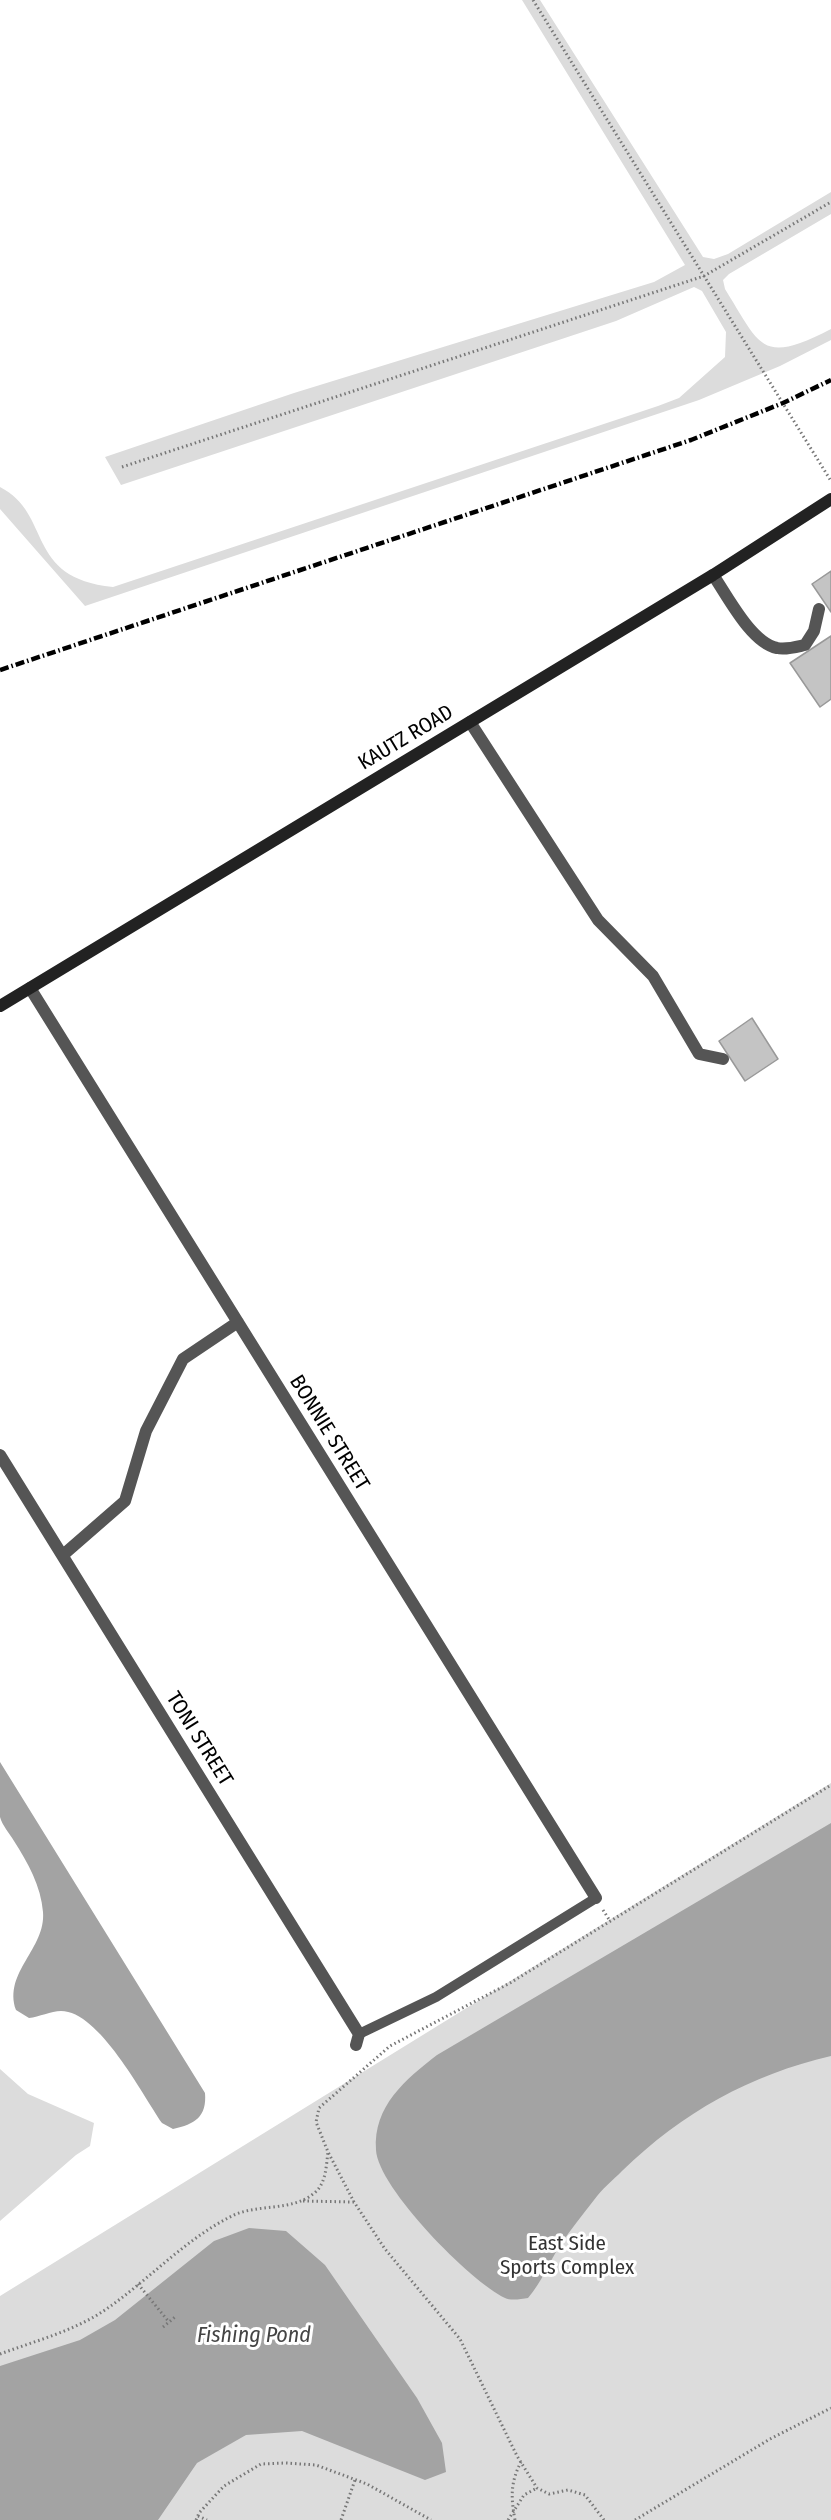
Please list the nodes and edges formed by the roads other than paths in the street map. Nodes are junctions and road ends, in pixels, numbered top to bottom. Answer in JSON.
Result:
{"nodes":[{"id":1,"x":831,"y":499,"type":"edge"},
{"id":2,"x":713,"y":575,"type":"junction"},
{"id":3,"x":819,"y":609,"type":"dead end"},
{"id":4,"x":470,"y":722,"type":"junction"},
{"id":5,"x":30,"y":988,"type":"junction"},
{"id":6,"x":0,"y":1006,"type":"edge"},
{"id":7,"x":723,"y":1059,"type":"dead end"},
{"id":8,"x":238,"y":1322,"type":"junction"},
{"id":9,"x":0,"y":1455,"type":"edge"},
{"id":10,"x":63,"y":1555,"type":"junction"},
{"id":11,"x":596,"y":1898,"type":"joint"},
{"id":12,"x":358,"y":2040,"type":"joint"}],
"edges":[{"from":1,"to":2,"type":"street","name":"KAUTZ ROAD"},
{"from":2,"to":3,"type":"street"},
{"from":2,"to":4,"type":"street","name":"KAUTZ ROAD"},
{"from":4,"to":5,"type":"street","name":"KAUTZ ROAD"},
{"from":4,"to":7,"type":"street"},
{"from":5,"to":6,"type":"street","name":"KAUTZ ROAD"},
{"from":5,"to":8,"type":"street","name":"BONNIE STREET"},
{"from":8,"to":10,"type":"street"},
{"from":8,"to":11,"type":"street","name":"BONNIE STREET"},
{"from":9,"to":10,"type":"street","name":"TONI STREET"},
{"from":10,"to":12,"type":"street","name":"TONI STREET"},
{"from":11,"to":12,"type":"lane"}]}
